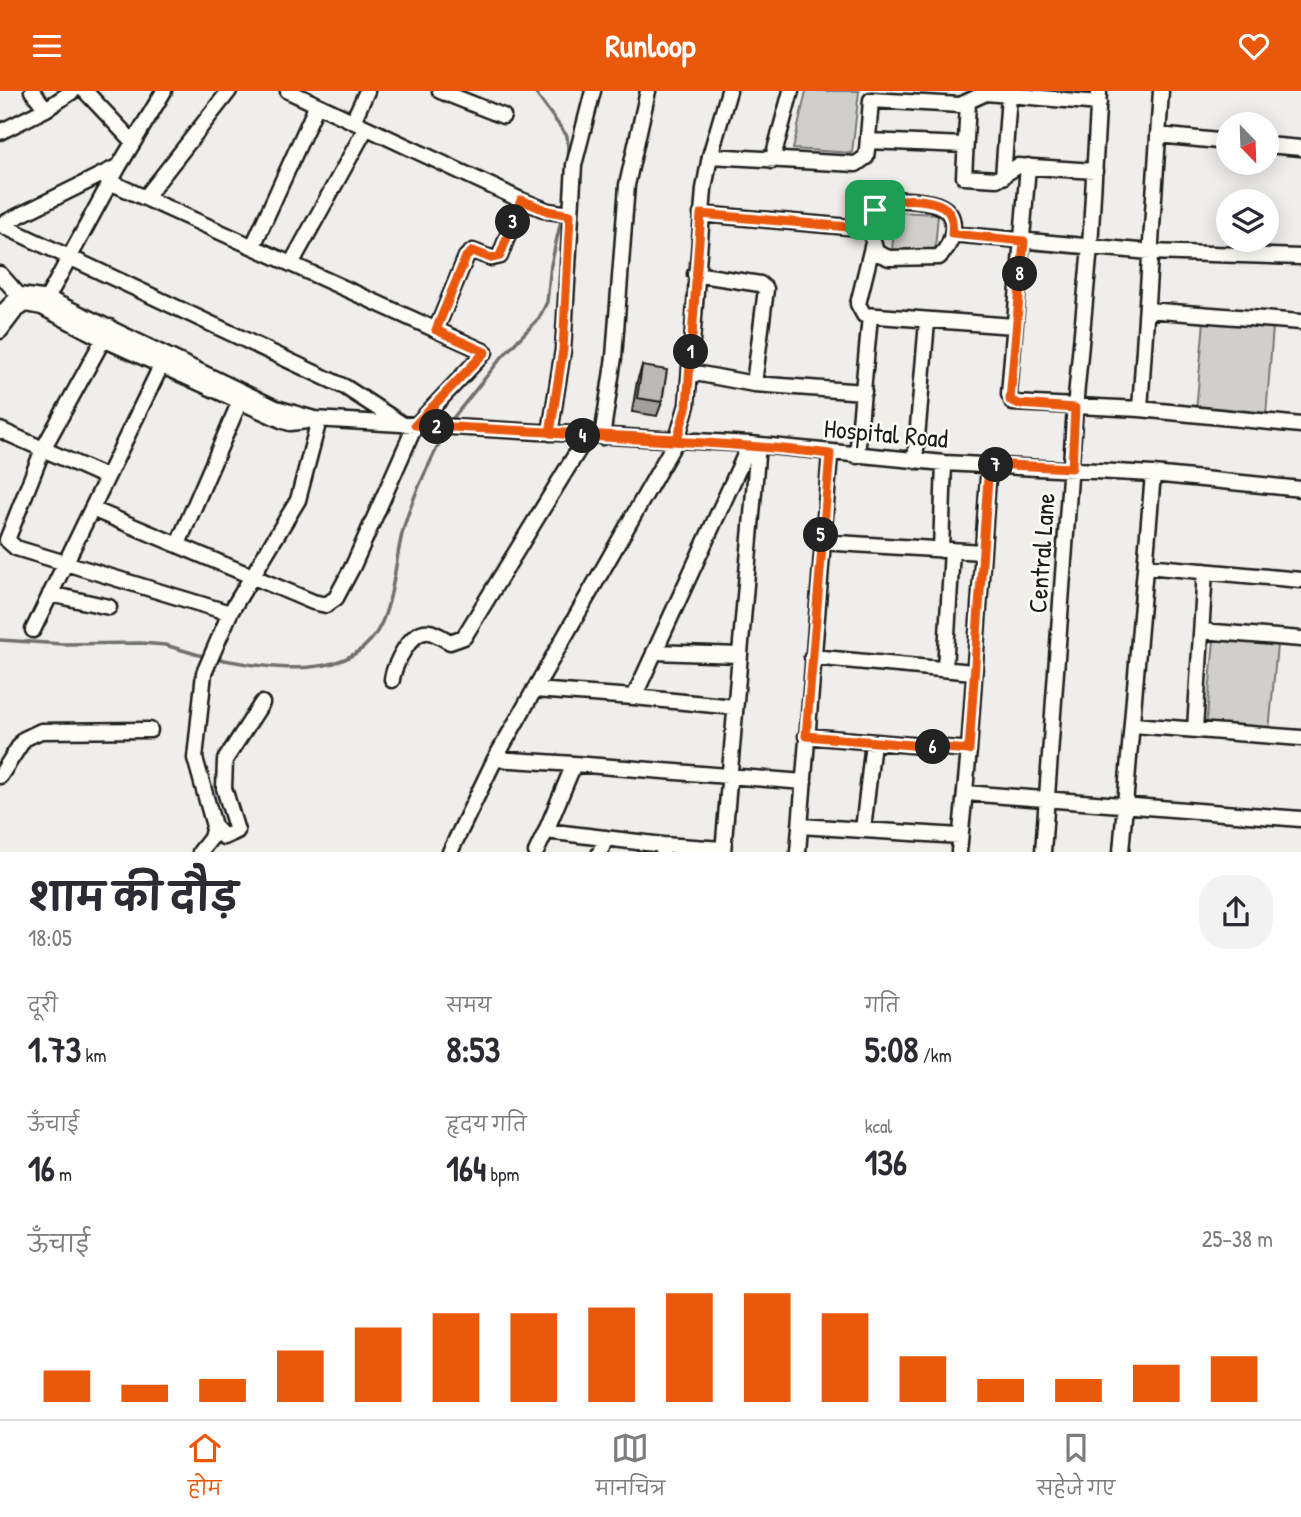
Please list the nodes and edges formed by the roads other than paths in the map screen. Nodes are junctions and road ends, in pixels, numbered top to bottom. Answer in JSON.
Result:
{"nodes":[{"id":1,"x":32,"y":91,"type":"edge"},
{"id":2,"x":73,"y":91,"type":"edge"},
{"id":3,"x":85,"y":91,"type":"edge"},
{"id":4,"x":164,"y":91,"type":"edge"},
{"id":5,"x":229,"y":91,"type":"edge"},
{"id":6,"x":288,"y":91,"type":"edge"},
{"id":7,"x":367,"y":91,"type":"edge"},
{"id":8,"x":440,"y":91,"type":"edge"},
{"id":9,"x":593,"y":91,"type":"edge"},
{"id":10,"x":648,"y":91,"type":"edge"},
{"id":11,"x":729,"y":91,"type":"edge"},
{"id":12,"x":791,"y":91,"type":"edge"},
{"id":13,"x":1161,"y":91,"type":"edge"},
{"id":14,"x":1035,"y":94,"type":"edge"},
{"id":15,"x":871,"y":96,"type":"edge"},
{"id":16,"x":1009,"y":96,"type":"junction"},
{"id":17,"x":1099,"y":97,"type":"edge"},
{"id":18,"x":968,"y":103,"type":"junction"},
{"id":19,"x":317,"y":105,"type":"junction"},
{"id":20,"x":46,"y":110,"type":"junction"},
{"id":21,"x":503,"y":115,"type":"dead end"},
{"id":22,"x":359,"y":125,"type":"junction"},
{"id":23,"x":0,"y":132,"type":"edge"},
{"id":24,"x":1158,"y":135,"type":"junction"},
{"id":25,"x":868,"y":141,"type":"junction"},
{"id":26,"x":1216,"y":141,"type":"edge"},
{"id":27,"x":134,"y":142,"type":"junction"},
{"id":28,"x":965,"y":145,"type":"junction"},
{"id":29,"x":1279,"y":146,"type":"edge"},
{"id":30,"x":1301,"y":149,"type":"edge"},
{"id":31,"x":710,"y":156,"type":"junction"},
{"id":32,"x":772,"y":162,"type":"junction"},
{"id":33,"x":119,"y":166,"type":"junction"},
{"id":34,"x":1028,"y":166,"type":"junction"},
{"id":35,"x":1095,"y":171,"type":"junction"},
{"id":36,"x":1003,"y":177,"type":"junction"},
{"id":37,"x":110,"y":182,"type":"junction"},
{"id":38,"x":145,"y":198,"type":"junction"},
{"id":39,"x":521,"y":200,"type":"junction"},
{"id":40,"x":568,"y":214,"type":"junction"},
{"id":41,"x":701,"y":214,"type":"junction"},
{"id":42,"x":1,"y":225,"type":"edge"},
{"id":43,"x":952,"y":234,"type":"junction"},
{"id":44,"x":872,"y":236,"type":"junction"},
{"id":45,"x":1024,"y":241,"type":"junction"},
{"id":46,"x":253,"y":246,"type":"junction"},
{"id":47,"x":1090,"y":247,"type":"junction"},
{"id":48,"x":1150,"y":252,"type":"junction"},
{"id":49,"x":71,"y":257,"type":"junction"},
{"id":50,"x":1301,"y":257,"type":"edge"},
{"id":51,"x":291,"y":264,"type":"junction"},
{"id":52,"x":0,"y":274,"type":"edge"},
{"id":53,"x":695,"y":274,"type":"junction"},
{"id":54,"x":23,"y":300,"type":"junction"},
{"id":55,"x":46,"y":303,"type":"junction"},
{"id":56,"x":1147,"y":310,"type":"junction"},
{"id":57,"x":0,"y":315,"type":"edge"},
{"id":58,"x":870,"y":316,"type":"junction"},
{"id":59,"x":927,"y":322,"type":"junction"},
{"id":60,"x":1301,"y":322,"type":"edge"},
{"id":61,"x":1014,"y":326,"type":"junction"},
{"id":62,"x":436,"y":330,"type":"junction"},
{"id":63,"x":0,"y":331,"type":"edge"},
{"id":64,"x":106,"y":333,"type":"junction"},
{"id":65,"x":161,"y":366,"type":"junction"},
{"id":66,"x":690,"y":372,"type":"junction"},
{"id":67,"x":754,"y":384,"type":"junction"},
{"id":68,"x":864,"y":392,"type":"junction"},
{"id":69,"x":240,"y":401,"type":"junction"},
{"id":70,"x":1075,"y":408,"type":"junction"},
{"id":71,"x":1140,"y":409,"type":"junction"},
{"id":72,"x":316,"y":419,"type":"junction"},
{"id":73,"x":415,"y":425,"type":"junction"},
{"id":74,"x":1301,"y":425,"type":"edge"},
{"id":75,"x":0,"y":429,"type":"edge"},
{"id":76,"x":550,"y":433,"type":"junction"},
{"id":77,"x":594,"y":436,"type":"junction"},
{"id":78,"x":677,"y":439,"type":"junction"},
{"id":79,"x":754,"y":445,"type":"junction"},
{"id":80,"x":43,"y":449,"type":"junction"},
{"id":81,"x":830,"y":454,"type":"junction"},
{"id":82,"x":857,"y":456,"type":"junction"},
{"id":83,"x":915,"y":461,"type":"junction"},
{"id":84,"x":944,"y":463,"type":"junction"},
{"id":85,"x":989,"y":464,"type":"junction"},
{"id":86,"x":1072,"y":468,"type":"junction"},
{"id":87,"x":1153,"y":474,"type":"junction"},
{"id":88,"x":106,"y":477,"type":"junction"},
{"id":89,"x":1301,"y":481,"type":"edge"},
{"id":90,"x":1301,"y":489,"type":"edge"},
{"id":91,"x":93,"y":509,"type":"junction"},
{"id":92,"x":821,"y":542,"type":"junction"},
{"id":93,"x":178,"y":544,"type":"junction"},
{"id":94,"x":4,"y":547,"type":"edge"},
{"id":95,"x":947,"y":550,"type":"junction"},
{"id":96,"x":982,"y":552,"type":"junction"},
{"id":97,"x":64,"y":562,"type":"junction"},
{"id":98,"x":1146,"y":566,"type":"junction"},
{"id":99,"x":1205,"y":571,"type":"junction"},
{"id":100,"x":252,"y":574,"type":"junction"},
{"id":101,"x":1301,"y":580,"type":"edge"},
{"id":102,"x":50,"y":594,"type":"junction"},
{"id":103,"x":109,"y":607,"type":"dead end"},
{"id":104,"x":230,"y":613,"type":"junction"},
{"id":105,"x":33,"y":630,"type":"dead end"},
{"id":106,"x":1202,"y":631,"type":"junction"},
{"id":107,"x":1301,"y":639,"type":"edge"},
{"id":108,"x":654,"y":652,"type":"junction"},
{"id":109,"x":738,"y":655,"type":"junction"},
{"id":110,"x":813,"y":657,"type":"junction"},
{"id":111,"x":945,"y":669,"type":"junction"},
{"id":112,"x":973,"y":672,"type":"junction"},
{"id":113,"x":392,"y":680,"type":"dead end"},
{"id":114,"x":534,"y":690,"type":"junction"},
{"id":115,"x":634,"y":697,"type":"junction"},
{"id":116,"x":262,"y":703,"type":"dead end"},
{"id":117,"x":734,"y":707,"type":"junction"},
{"id":118,"x":1133,"y":725,"type":"junction"},
{"id":119,"x":1195,"y":729,"type":"junction"},
{"id":120,"x":150,"y":730,"type":"dead end"},
{"id":121,"x":806,"y":736,"type":"junction"},
{"id":122,"x":1301,"y":738,"type":"edge"},
{"id":123,"x":873,"y":742,"type":"junction"},
{"id":124,"x":969,"y":750,"type":"junction"},
{"id":125,"x":495,"y":759,"type":"junction"},
{"id":126,"x":574,"y":764,"type":"junction"},
{"id":127,"x":0,"y":776,"type":"edge"},
{"id":128,"x":730,"y":778,"type":"junction"},
{"id":129,"x":804,"y":782,"type":"junction"},
{"id":130,"x":966,"y":793,"type":"junction"},
{"id":131,"x":1047,"y":801,"type":"junction"},
{"id":132,"x":1125,"y":805,"type":"junction"},
{"id":133,"x":1301,"y":819,"type":"edge"},
{"id":134,"x":800,"y":825,"type":"junction"},
{"id":135,"x":214,"y":826,"type":"junction"},
{"id":136,"x":863,"y":829,"type":"junction"},
{"id":137,"x":546,"y":831,"type":"junction"},
{"id":138,"x":960,"y":836,"type":"junction"},
{"id":139,"x":603,"y":845,"type":"edge"},
{"id":140,"x":663,"y":848,"type":"edge"},
{"id":141,"x":723,"y":850,"type":"edge"},
{"id":142,"x":200,"y":852,"type":"edge"},
{"id":143,"x":450,"y":852,"type":"edge"},
{"id":144,"x":536,"y":852,"type":"edge"},
{"id":145,"x":798,"y":852,"type":"edge"},
{"id":146,"x":959,"y":852,"type":"edge"},
{"id":147,"x":1043,"y":852,"type":"edge"},
{"id":148,"x":1121,"y":852,"type":"edge"}],
"edges":[{"from":1,"to":20,"type":"street"},
{"from":2,"to":20,"type":"street"},
{"from":3,"to":27,"type":"street"},
{"from":4,"to":27,"type":"street"},
{"from":5,"to":38,"type":"street"},
{"from":6,"to":19,"type":"street"},
{"from":7,"to":22,"type":"street"},
{"from":8,"to":21,"type":"street"},
{"from":9,"to":40,"type":"street"},
{"from":10,"to":77,"type":"street"},
{"from":11,"to":31,"type":"street"},
{"from":12,"to":32,"type":"street"},
{"from":13,"to":24,"type":"street"},
{"from":14,"to":16,"type":"street"},
{"from":14,"to":17,"type":"street"},
{"from":15,"to":18,"type":"street"},
{"from":15,"to":25,"type":"street"},
{"from":16,"to":18,"type":"street"},
{"from":16,"to":36,"type":"street"},
{"from":17,"to":35,"type":"street","name":"Central Lane"},
{"from":18,"to":28,"type":"street"},
{"from":19,"to":22,"type":"street"},
{"from":19,"to":46,"type":"street"},
{"from":20,"to":23,"type":"street"},
{"from":22,"to":39,"type":"street"},
{"from":22,"to":51,"type":"street"},
{"from":24,"to":26,"type":"street"},
{"from":24,"to":48,"type":"street"},
{"from":25,"to":28,"type":"street"},
{"from":25,"to":32,"type":"street"},
{"from":27,"to":33,"type":"street"},
{"from":28,"to":36,"type":"street"},
{"from":29,"to":30,"type":"street"},
{"from":31,"to":32,"type":"street"},
{"from":31,"to":41,"type":"street"},
{"from":33,"to":37,"type":"street"},
{"from":33,"to":42,"type":"street"},
{"from":34,"to":35,"type":"street"},
{"from":34,"to":36,"type":"street"},
{"from":34,"to":45,"type":"street"},
{"from":35,"to":47,"type":"street","name":"Central Lane"},
{"from":37,"to":38,"type":"street"},
{"from":37,"to":49,"type":"street"},
{"from":38,"to":46,"type":"street"},
{"from":39,"to":40,"type":"street"},
{"from":39,"to":62,"type":"street"},
{"from":40,"to":76,"type":"street"},
{"from":41,"to":44,"type":"street"},
{"from":41,"to":53,"type":"street"},
{"from":42,"to":49,"type":"street"},
{"from":43,"to":44,"type":"street"},
{"from":43,"to":44,"type":"street"},
{"from":43,"to":45,"type":"street"},
{"from":44,"to":58,"type":"street"},
{"from":45,"to":47,"type":"street"},
{"from":45,"to":61,"type":"street"},
{"from":46,"to":51,"type":"street"},
{"from":47,"to":48,"type":"street"},
{"from":47,"to":70,"type":"street","name":"Central Lane"},
{"from":48,"to":50,"type":"street"},
{"from":48,"to":56,"type":"street"},
{"from":49,"to":55,"type":"street"},
{"from":49,"to":73,"type":"street"},
{"from":51,"to":62,"type":"street"},
{"from":52,"to":54,"type":"street"},
{"from":53,"to":66,"type":"street"},
{"from":53,"to":67,"type":"street"},
{"from":54,"to":55,"type":"street"},
{"from":54,"to":57,"type":"street"},
{"from":54,"to":63,"type":"street"},
{"from":55,"to":64,"type":"street"},
{"from":56,"to":60,"type":"street"},
{"from":56,"to":71,"type":"street"},
{"from":58,"to":59,"type":"street"},
{"from":58,"to":68,"type":"street"},
{"from":59,"to":61,"type":"street"},
{"from":59,"to":83,"type":"street"},
{"from":61,"to":70,"type":"street"},
{"from":62,"to":73,"type":"street"},
{"from":64,"to":65,"type":"street"},
{"from":64,"to":72,"type":"street"},
{"from":64,"to":80,"type":"street"},
{"from":65,"to":69,"type":"street"},
{"from":65,"to":88,"type":"street"},
{"from":66,"to":67,"type":"street"},
{"from":66,"to":78,"type":"street"},
{"from":67,"to":68,"type":"street"},
{"from":68,"to":82,"type":"street"},
{"from":69,"to":72,"type":"street"},
{"from":69,"to":93,"type":"street"},
{"from":70,"to":71,"type":"street"},
{"from":70,"to":86,"type":"street","name":"Central Lane"},
{"from":71,"to":74,"type":"street"},
{"from":72,"to":73,"type":"street","name":"Hospital Road"},
{"from":72,"to":100,"type":"street"},
{"from":73,"to":76,"type":"street","name":"Hospital Road"},
{"from":73,"to":100,"type":"street"},
{"from":75,"to":80,"type":"street"},
{"from":76,"to":77,"type":"street","name":"Hospital Road"},
{"from":77,"to":78,"type":"street","name":"Hospital Road"},
{"from":77,"to":113,"type":"street"},
{"from":78,"to":79,"type":"street","name":"Hospital Road"},
{"from":78,"to":114,"type":"street"},
{"from":79,"to":81,"type":"street","name":"Hospital Road"},
{"from":79,"to":108,"type":"street"},
{"from":79,"to":109,"type":"street"},
{"from":80,"to":88,"type":"street"},
{"from":80,"to":94,"type":"street"},
{"from":81,"to":82,"type":"street","name":"Hospital Road"},
{"from":81,"to":92,"type":"street"},
{"from":82,"to":83,"type":"street","name":"Hospital Road"},
{"from":83,"to":84,"type":"street","name":"Hospital Road"},
{"from":84,"to":85,"type":"street","name":"Hospital Road"},
{"from":84,"to":95,"type":"street"},
{"from":85,"to":86,"type":"street","name":"Hospital Road"},
{"from":85,"to":96,"type":"street"},
{"from":86,"to":87,"type":"street","name":"Hospital Road"},
{"from":86,"to":131,"type":"street","name":"Central Lane"},
{"from":87,"to":90,"type":"street","name":"Hospital Road"},
{"from":87,"to":98,"type":"street"},
{"from":88,"to":91,"type":"street"},
{"from":89,"to":90,"type":"street"},
{"from":91,"to":93,"type":"street"},
{"from":91,"to":97,"type":"street"},
{"from":92,"to":95,"type":"street"},
{"from":92,"to":110,"type":"street"},
{"from":93,"to":100,"type":"street"},
{"from":94,"to":97,"type":"street"},
{"from":95,"to":96,"type":"street"},
{"from":95,"to":111,"type":"street"},
{"from":96,"to":112,"type":"street"},
{"from":97,"to":102,"type":"street"},
{"from":97,"to":104,"type":"street"},
{"from":98,"to":99,"type":"street"},
{"from":98,"to":118,"type":"street"},
{"from":99,"to":101,"type":"street"},
{"from":99,"to":106,"type":"street"},
{"from":100,"to":104,"type":"street"},
{"from":102,"to":103,"type":"street"},
{"from":102,"to":105,"type":"street"},
{"from":104,"to":135,"type":"street"},
{"from":106,"to":107,"type":"street"},
{"from":106,"to":119,"type":"street"},
{"from":108,"to":109,"type":"street"},
{"from":108,"to":115,"type":"street"},
{"from":109,"to":117,"type":"street"},
{"from":110,"to":111,"type":"street"},
{"from":110,"to":121,"type":"street"},
{"from":111,"to":112,"type":"street"},
{"from":112,"to":124,"type":"street"},
{"from":114,"to":115,"type":"street"},
{"from":114,"to":125,"type":"street"},
{"from":115,"to":117,"type":"street"},
{"from":116,"to":135,"type":"street"},
{"from":117,"to":128,"type":"street"},
{"from":118,"to":119,"type":"street"},
{"from":118,"to":132,"type":"street"},
{"from":119,"to":122,"type":"street"},
{"from":120,"to":127,"type":"street"},
{"from":121,"to":123,"type":"street"},
{"from":121,"to":129,"type":"street"},
{"from":123,"to":124,"type":"street"},
{"from":123,"to":136,"type":"street"},
{"from":124,"to":130,"type":"street"},
{"from":125,"to":126,"type":"street"},
{"from":125,"to":143,"type":"street"},
{"from":126,"to":128,"type":"street"},
{"from":126,"to":137,"type":"street"},
{"from":128,"to":129,"type":"street"},
{"from":128,"to":141,"type":"street"},
{"from":129,"to":134,"type":"street"},
{"from":130,"to":131,"type":"street"},
{"from":130,"to":138,"type":"street"},
{"from":131,"to":132,"type":"street"},
{"from":131,"to":147,"type":"street","name":"Central Lane"},
{"from":132,"to":133,"type":"street"},
{"from":132,"to":148,"type":"street"},
{"from":134,"to":136,"type":"street"},
{"from":134,"to":145,"type":"street"},
{"from":135,"to":142,"type":"street"},
{"from":136,"to":138,"type":"street"},
{"from":137,"to":139,"type":"street"},
{"from":137,"to":144,"type":"street"},
{"from":138,"to":146,"type":"street"},
{"from":139,"to":140,"type":"street"},
{"from":140,"to":141,"type":"street"}]}
